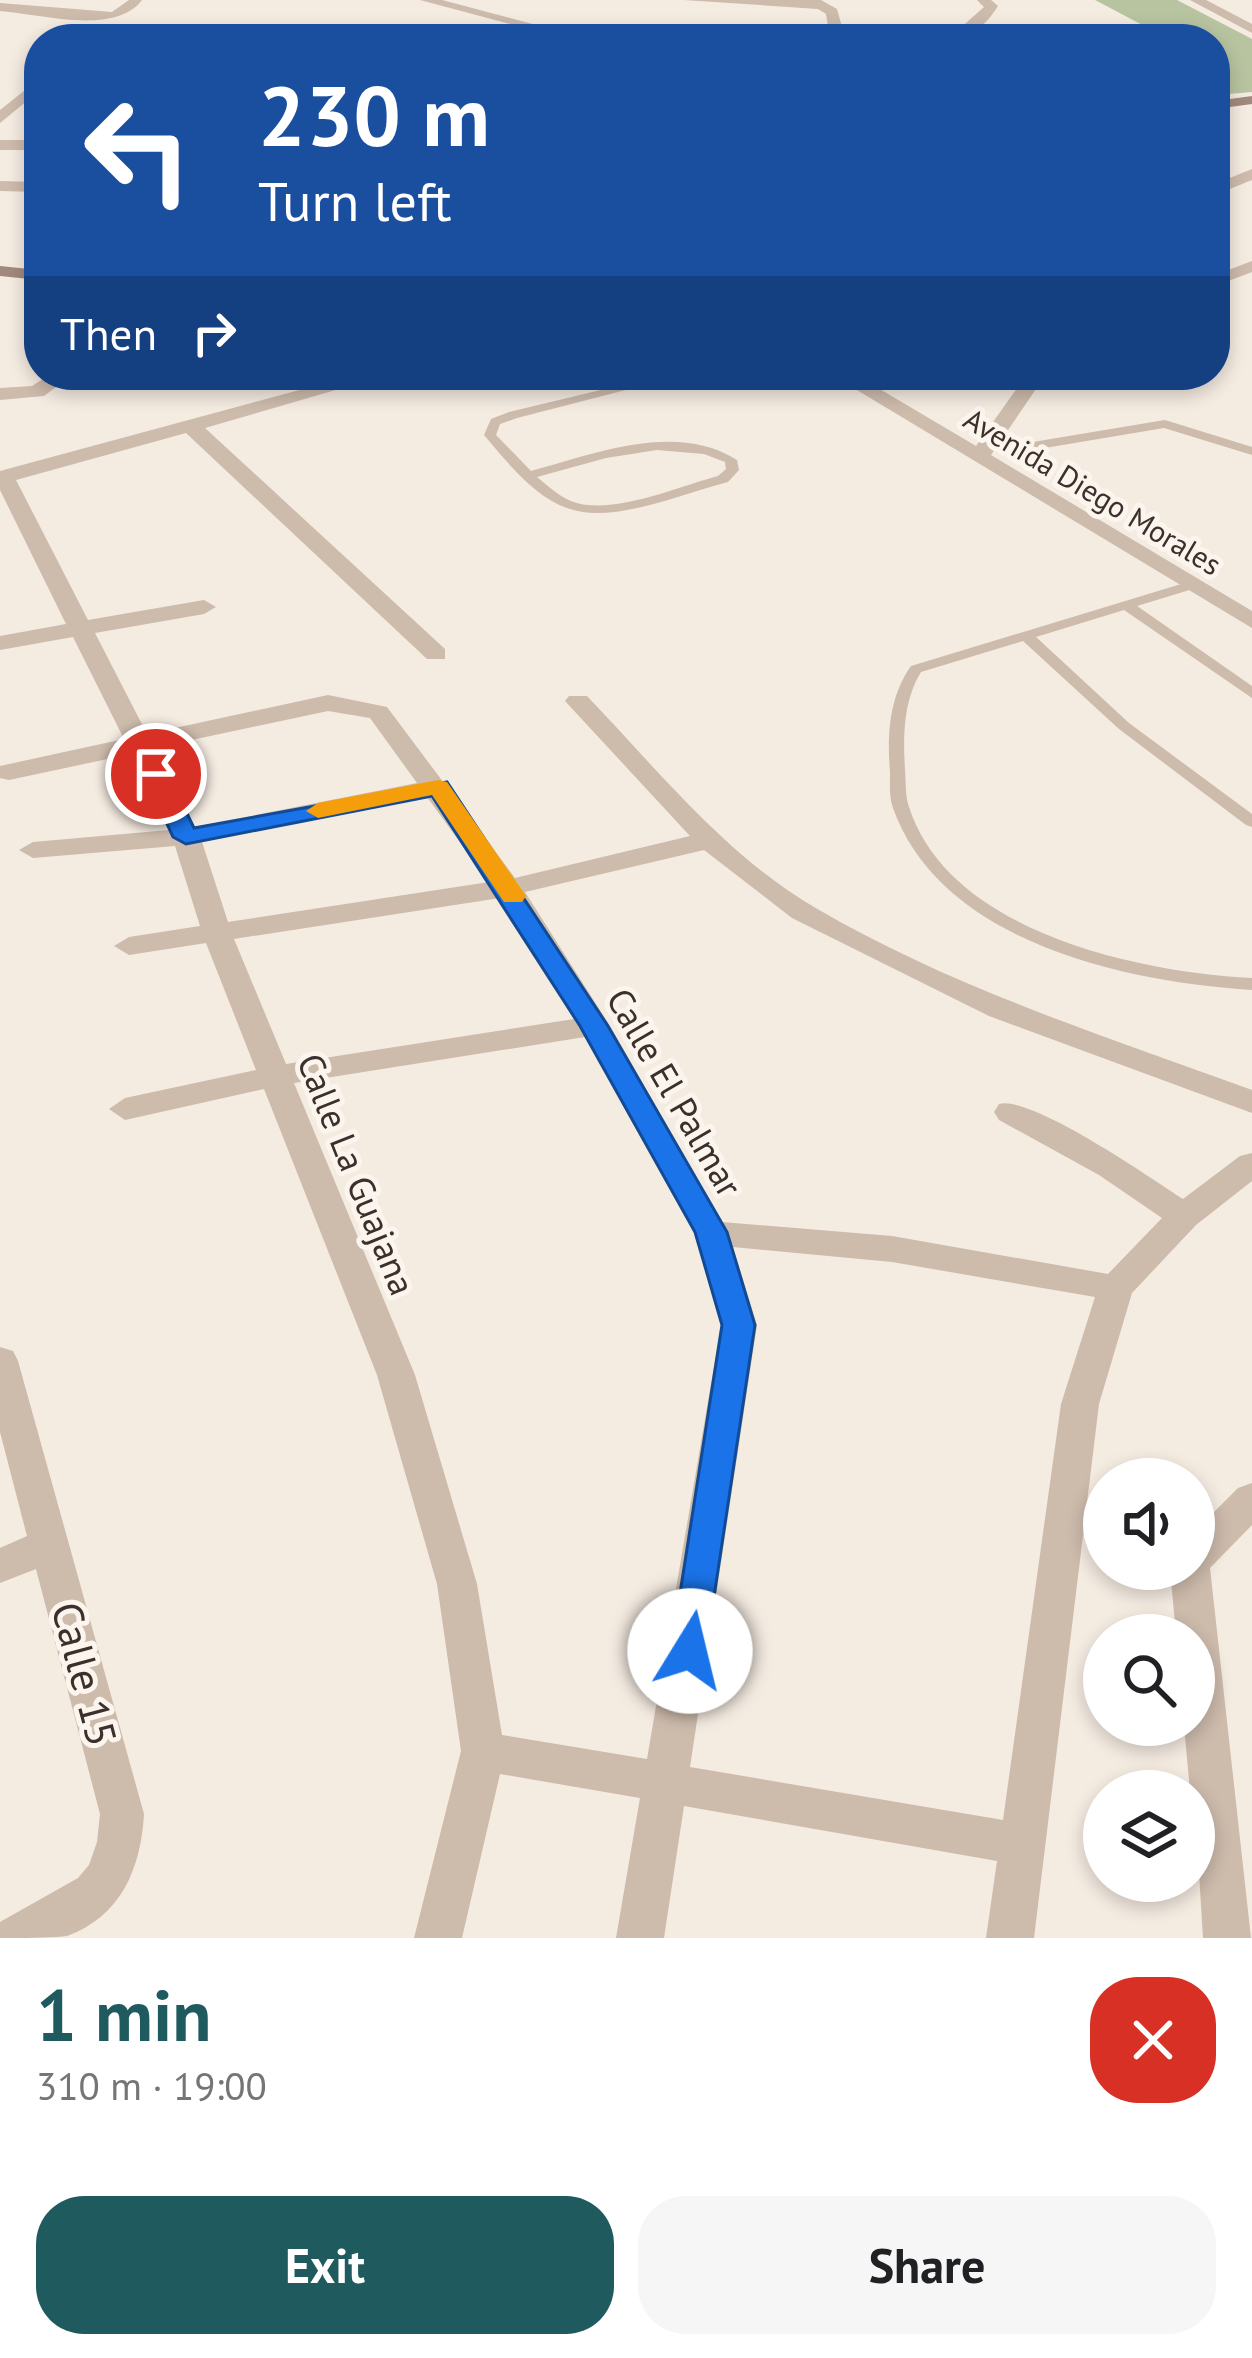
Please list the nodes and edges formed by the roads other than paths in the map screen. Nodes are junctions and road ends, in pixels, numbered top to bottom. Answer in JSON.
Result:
{"nodes":[{"id":1,"x":136,"y":0,"type":"edge"},
{"id":2,"x":426,"y":0,"type":"edge"},
{"id":3,"x":690,"y":0,"type":"edge"},
{"id":4,"x":983,"y":0,"type":"edge"},
{"id":5,"x":1196,"y":0,"type":"edge"},
{"id":6,"x":716,"y":1,"type":"edge"},
{"id":7,"x":815,"y":2,"type":"edge"},
{"id":8,"x":0,"y":7,"type":"edge"},
{"id":9,"x":523,"y":24,"type":"edge"},
{"id":10,"x":834,"y":24,"type":"edge"},
{"id":11,"x":977,"y":24,"type":"edge"},
{"id":12,"x":1252,"y":29,"type":"edge"},
{"id":13,"x":40,"y":390,"type":"edge"},
{"id":14,"x":322,"y":390,"type":"edge"},
{"id":15,"x":620,"y":390,"type":"edge"},
{"id":16,"x":867,"y":390,"type":"edge"},
{"id":17,"x":1026,"y":390,"type":"edge"},
{"id":18,"x":0,"y":394,"type":"edge"},
{"id":19,"x":190,"y":426,"type":"junction"},
{"id":20,"x":1028,"y":447,"type":"dead end"},
{"id":21,"x":1252,"y":451,"type":"edge"},
{"id":22,"x":979,"y":457,"type":"junction"},
{"id":23,"x":529,"y":475,"type":"junction"},
{"id":24,"x":2,"y":478,"type":"edge"},
{"id":25,"x":1191,"y":585,"type":"junction"},
{"id":26,"x":1125,"y":604,"type":"junction"},
{"id":27,"x":204,"y":607,"type":"dead end"},
{"id":28,"x":1252,"y":621,"type":"edge"},
{"id":29,"x":82,"y":628,"type":"junction"},
{"id":30,"x":1027,"y":637,"type":"junction"},
{"id":31,"x":0,"y":643,"type":"edge"},
{"id":32,"x":436,"y":654,"type":"dead end"},
{"id":33,"x":1252,"y":693,"type":"edge"},
{"id":34,"x":578,"y":701,"type":"dead end"},
{"id":35,"x":141,"y":743,"type":"junction"},
{"id":36,"x":9,"y":772,"type":"dead end"},
{"id":37,"x":438,"y":787,"type":"junction"},
{"id":38,"x":1252,"y":822,"type":"edge"},
{"id":39,"x":186,"y":837,"type":"junction"},
{"id":40,"x":710,"y":840,"type":"junction"},
{"id":41,"x":33,"y":850,"type":"dead end"},
{"id":42,"x":508,"y":888,"type":"junction"},
{"id":43,"x":215,"y":928,"type":"junction"},
{"id":44,"x":129,"y":946,"type":"dead end"},
{"id":45,"x":1252,"y":984,"type":"edge"},
{"id":46,"x":594,"y":1026,"type":"junction"},
{"id":47,"x":275,"y":1076,"type":"junction"},
{"id":48,"x":1252,"y":1102,"type":"edge"},
{"id":49,"x":125,"y":1109,"type":"dead end"},
{"id":50,"x":1010,"y":1112,"type":"dead end"},
{"id":51,"x":1252,"y":1164,"type":"edge"},
{"id":52,"x":1184,"y":1216,"type":"junction"},
{"id":53,"x":711,"y":1232,"type":"junction"},
{"id":54,"x":1116,"y":1288,"type":"junction"},
{"id":55,"x":0,"y":1361,"type":"edge"},
{"id":56,"x":1252,"y":1499,"type":"edge"},
{"id":57,"x":1215,"y":1537,"type":"edge"},
{"id":58,"x":51,"y":1544,"type":"junction"},
{"id":59,"x":0,"y":1566,"type":"edge"},
{"id":60,"x":1192,"y":1590,"type":"edge"},
{"id":61,"x":483,"y":1750,"type":"junction"},
{"id":62,"x":668,"y":1786,"type":"junction"},
{"id":63,"x":1019,"y":1844,"type":"junction"},
{"id":64,"x":17,"y":1938,"type":"edge"},
{"id":65,"x":438,"y":1938,"type":"edge"},
{"id":66,"x":640,"y":1938,"type":"edge"},
{"id":67,"x":1010,"y":1938,"type":"edge"},
{"id":68,"x":1227,"y":1938,"type":"edge"}],
"edges":[{"from":1,"to":8,"type":"street"},
{"from":2,"to":9,"type":"street"},
{"from":3,"to":6,"type":"street"},
{"from":4,"to":11,"type":"street"},
{"from":5,"to":12,"type":"street"},
{"from":6,"to":7,"type":"street"},
{"from":7,"to":10,"type":"street"},
{"from":13,"to":18,"type":"street"},
{"from":14,"to":19,"type":"street"},
{"from":15,"to":23,"type":"lane"},
{"from":16,"to":22,"type":"street","name":"Avenida Diego Morales"},
{"from":17,"to":22,"type":"street"},
{"from":19,"to":24,"type":"street"},
{"from":19,"to":32,"type":"street"},
{"from":20,"to":21,"type":"lane"},
{"from":22,"to":25,"type":"street","name":"Avenida Diego Morales"},
{"from":23,"to":23,"type":"lane"},
{"from":24,"to":29,"type":"street","name":"Calle La Guajana"},
{"from":25,"to":26,"type":"lane"},
{"from":25,"to":28,"type":"street","name":"Avenida Diego Morales"},
{"from":26,"to":30,"type":"lane"},
{"from":26,"to":33,"type":"lane"},
{"from":27,"to":29,"type":"street"},
{"from":29,"to":31,"type":"street"},
{"from":29,"to":35,"type":"street","name":"Calle La Guajana"},
{"from":30,"to":38,"type":"lane"},
{"from":30,"to":45,"type":"lane"},
{"from":34,"to":40,"type":"street"},
{"from":35,"to":36,"type":"street","name":"Calle El Palmar"},
{"from":35,"to":37,"type":"street","name":"Calle El Palmar"},
{"from":35,"to":39,"type":"street","name":"Calle La Guajana"},
{"from":37,"to":39,"type":"street"},
{"from":37,"to":42,"type":"street","name":"Calle El Palmar"},
{"from":39,"to":41,"type":"street"},
{"from":39,"to":43,"type":"street","name":"Calle La Guajana"},
{"from":40,"to":42,"type":"street"},
{"from":40,"to":48,"type":"street"},
{"from":42,"to":43,"type":"street"},
{"from":42,"to":46,"type":"street","name":"Calle El Palmar"},
{"from":43,"to":44,"type":"street"},
{"from":43,"to":47,"type":"street","name":"Calle La Guajana"},
{"from":46,"to":47,"type":"street"},
{"from":46,"to":53,"type":"street","name":"Calle El Palmar"},
{"from":47,"to":49,"type":"street"},
{"from":47,"to":61,"type":"street","name":"Calle La Guajana"},
{"from":50,"to":52,"type":"street"},
{"from":51,"to":52,"type":"street"},
{"from":52,"to":54,"type":"street"},
{"from":53,"to":54,"type":"street"},
{"from":53,"to":62,"type":"street","name":"Calle El Palmar"},
{"from":54,"to":63,"type":"street"},
{"from":55,"to":58,"type":"street","name":"Calle 15"},
{"from":56,"to":57,"type":"street"},
{"from":58,"to":59,"type":"street"},
{"from":58,"to":64,"type":"street","name":"Calle 15"},
{"from":60,"to":68,"type":"street"},
{"from":61,"to":62,"type":"street"},
{"from":61,"to":65,"type":"street","name":"Calle La Guajana"},
{"from":62,"to":63,"type":"street"},
{"from":62,"to":66,"type":"street","name":"Calle El Palmar"},
{"from":63,"to":67,"type":"street"}]}
